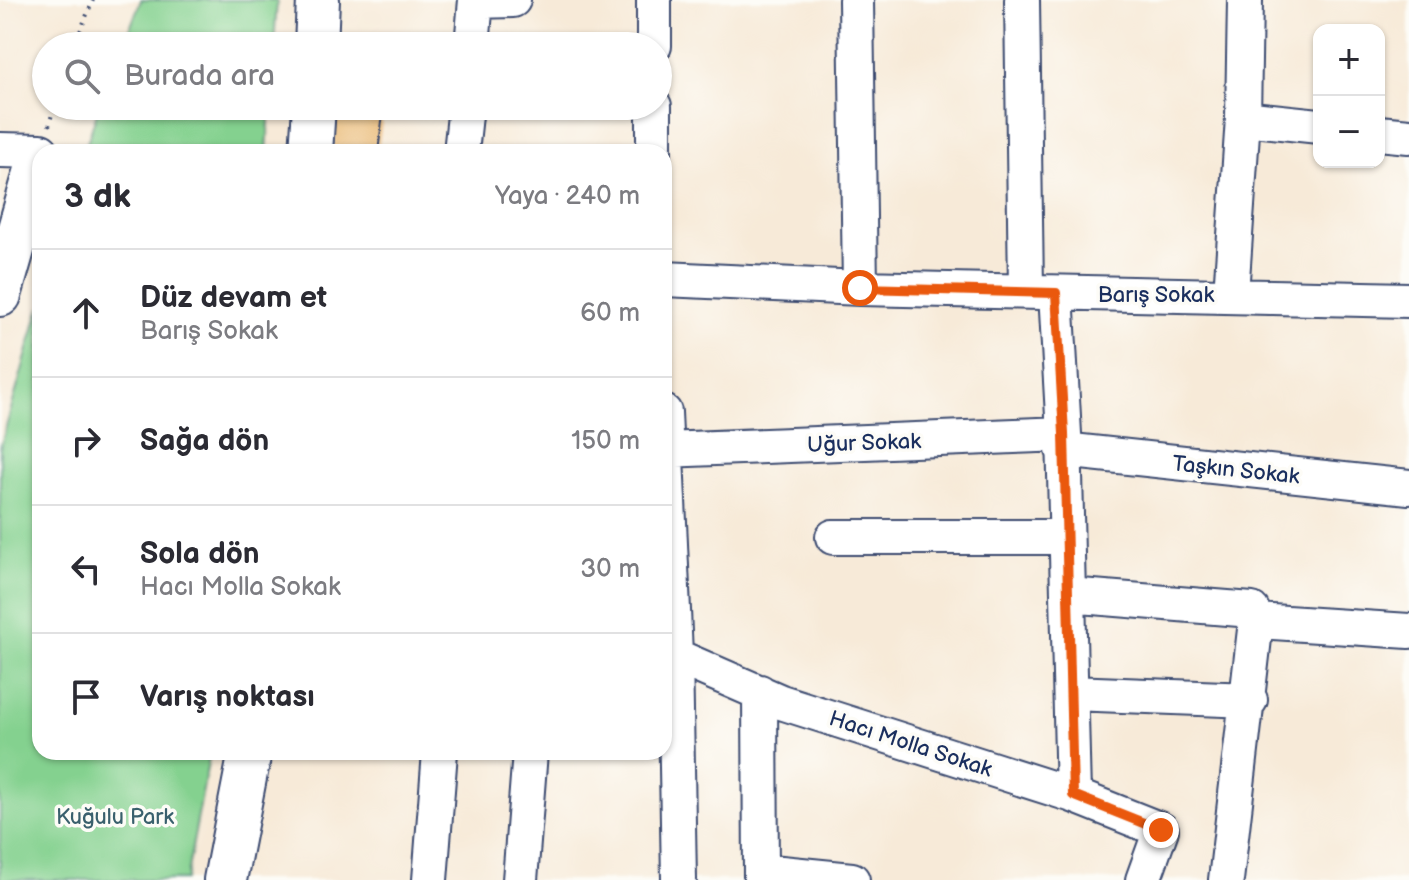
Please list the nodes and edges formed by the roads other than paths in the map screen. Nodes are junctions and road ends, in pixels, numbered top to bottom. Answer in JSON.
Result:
{"nodes":[{"id":1,"x":318,"y":0,"type":"edge"},
{"id":2,"x":476,"y":0,"type":"edge"},
{"id":3,"x":513,"y":0,"type":"edge"},
{"id":4,"x":654,"y":0,"type":"edge"},
{"id":5,"x":856,"y":0,"type":"edge"},
{"id":6,"x":1022,"y":0,"type":"edge"},
{"id":7,"x":1245,"y":0,"type":"edge"},
{"id":8,"x":317,"y":32,"type":"edge"},
{"id":9,"x":473,"y":32,"type":"edge"},
{"id":10,"x":654,"y":32,"type":"edge"},
{"id":11,"x":1243,"y":118,"type":"junction"},
{"id":12,"x":313,"y":120,"type":"edge"},
{"id":13,"x":464,"y":120,"type":"edge"},
{"id":14,"x":654,"y":120,"type":"edge"},
{"id":15,"x":1313,"y":125,"type":"edge"},
{"id":16,"x":1385,"y":134,"type":"edge"},
{"id":17,"x":1409,"y":136,"type":"edge"},
{"id":18,"x":312,"y":144,"type":"edge"},
{"id":19,"x":462,"y":144,"type":"edge"},
{"id":20,"x":654,"y":144,"type":"edge"},
{"id":21,"x":0,"y":150,"type":"edge"},
{"id":22,"x":32,"y":152,"type":"edge"},
{"id":23,"x":32,"y":184,"type":"edge"},
{"id":24,"x":672,"y":279,"type":"edge"},
{"id":25,"x":860,"y":288,"type":"junction"},
{"id":26,"x":1041,"y":292,"type":"junction"},
{"id":27,"x":1231,"y":294,"type":"junction"},
{"id":28,"x":0,"y":295,"type":"edge"},
{"id":29,"x":1409,"y":300,"type":"edge"},
{"id":30,"x":1063,"y":442,"type":"junction"},
{"id":31,"x":672,"y":450,"type":"edge"},
{"id":32,"x":1409,"y":487,"type":"edge"},
{"id":33,"x":833,"y":537,"type":"dead end"},
{"id":34,"x":1066,"y":537,"type":"junction"},
{"id":35,"x":1068,"y":595,"type":"junction"},
{"id":36,"x":1256,"y":621,"type":"junction"},
{"id":37,"x":1409,"y":631,"type":"edge"},
{"id":38,"x":672,"y":653,"type":"edge"},
{"id":39,"x":760,"y":692,"type":"junction"},
{"id":40,"x":1071,"y":693,"type":"junction"},
{"id":41,"x":1250,"y":700,"type":"junction"},
{"id":42,"x":672,"y":720,"type":"edge"},
{"id":43,"x":248,"y":760,"type":"edge"},
{"id":44,"x":439,"y":760,"type":"edge"},
{"id":45,"x":529,"y":760,"type":"edge"},
{"id":46,"x":1073,"y":795,"type":"junction"},
{"id":47,"x":761,"y":876,"type":"edge"},
{"id":48,"x":1148,"y":879,"type":"edge"},
{"id":49,"x":225,"y":880,"type":"edge"},
{"id":50,"x":430,"y":880,"type":"edge"},
{"id":51,"x":520,"y":880,"type":"edge"},
{"id":52,"x":679,"y":880,"type":"edge"},
{"id":53,"x":852,"y":880,"type":"edge"},
{"id":54,"x":1226,"y":880,"type":"edge"}],
"edges":[{"from":1,"to":8,"type":"main road"},
{"from":2,"to":3,"type":"street"},
{"from":2,"to":9,"type":"street"},
{"from":4,"to":10,"type":"street"},
{"from":5,"to":25,"type":"street"},
{"from":6,"to":26,"type":"street"},
{"from":7,"to":11,"type":"street"},
{"from":11,"to":15,"type":"street"},
{"from":11,"to":27,"type":"street"},
{"from":12,"to":18,"type":"main road"},
{"from":13,"to":19,"type":"street"},
{"from":14,"to":20,"type":"street"},
{"from":16,"to":17,"type":"street"},
{"from":21,"to":22,"type":"street"},
{"from":23,"to":28,"type":"main road"},
{"from":24,"to":25,"type":"street","name":"Barış Sokak"},
{"from":25,"to":26,"type":"street","name":"Barış Sokak"},
{"from":26,"to":27,"type":"street","name":"Barış Sokak"},
{"from":26,"to":30,"type":"street"},
{"from":27,"to":29,"type":"street","name":"Barış Sokak"},
{"from":30,"to":31,"type":"street","name":"Uğur Sokak"},
{"from":30,"to":32,"type":"street","name":"Taşkın Sokak"},
{"from":30,"to":34,"type":"street"},
{"from":33,"to":34,"type":"street"},
{"from":34,"to":35,"type":"street"},
{"from":35,"to":36,"type":"street"},
{"from":35,"to":40,"type":"street"},
{"from":36,"to":37,"type":"street"},
{"from":36,"to":41,"type":"street"},
{"from":38,"to":39,"type":"street","name":"Hacı Molla Sokak"},
{"from":39,"to":46,"type":"street","name":"Hacı Molla Sokak"},
{"from":39,"to":47,"type":"street"},
{"from":40,"to":41,"type":"street"},
{"from":40,"to":46,"type":"street"},
{"from":41,"to":54,"type":"street"},
{"from":42,"to":52,"type":"street"},
{"from":43,"to":49,"type":"main road"},
{"from":44,"to":50,"type":"street"},
{"from":45,"to":51,"type":"street"},
{"from":46,"to":48,"type":"street","name":"Hacı Molla Sokak"},
{"from":47,"to":53,"type":"street"}]}
